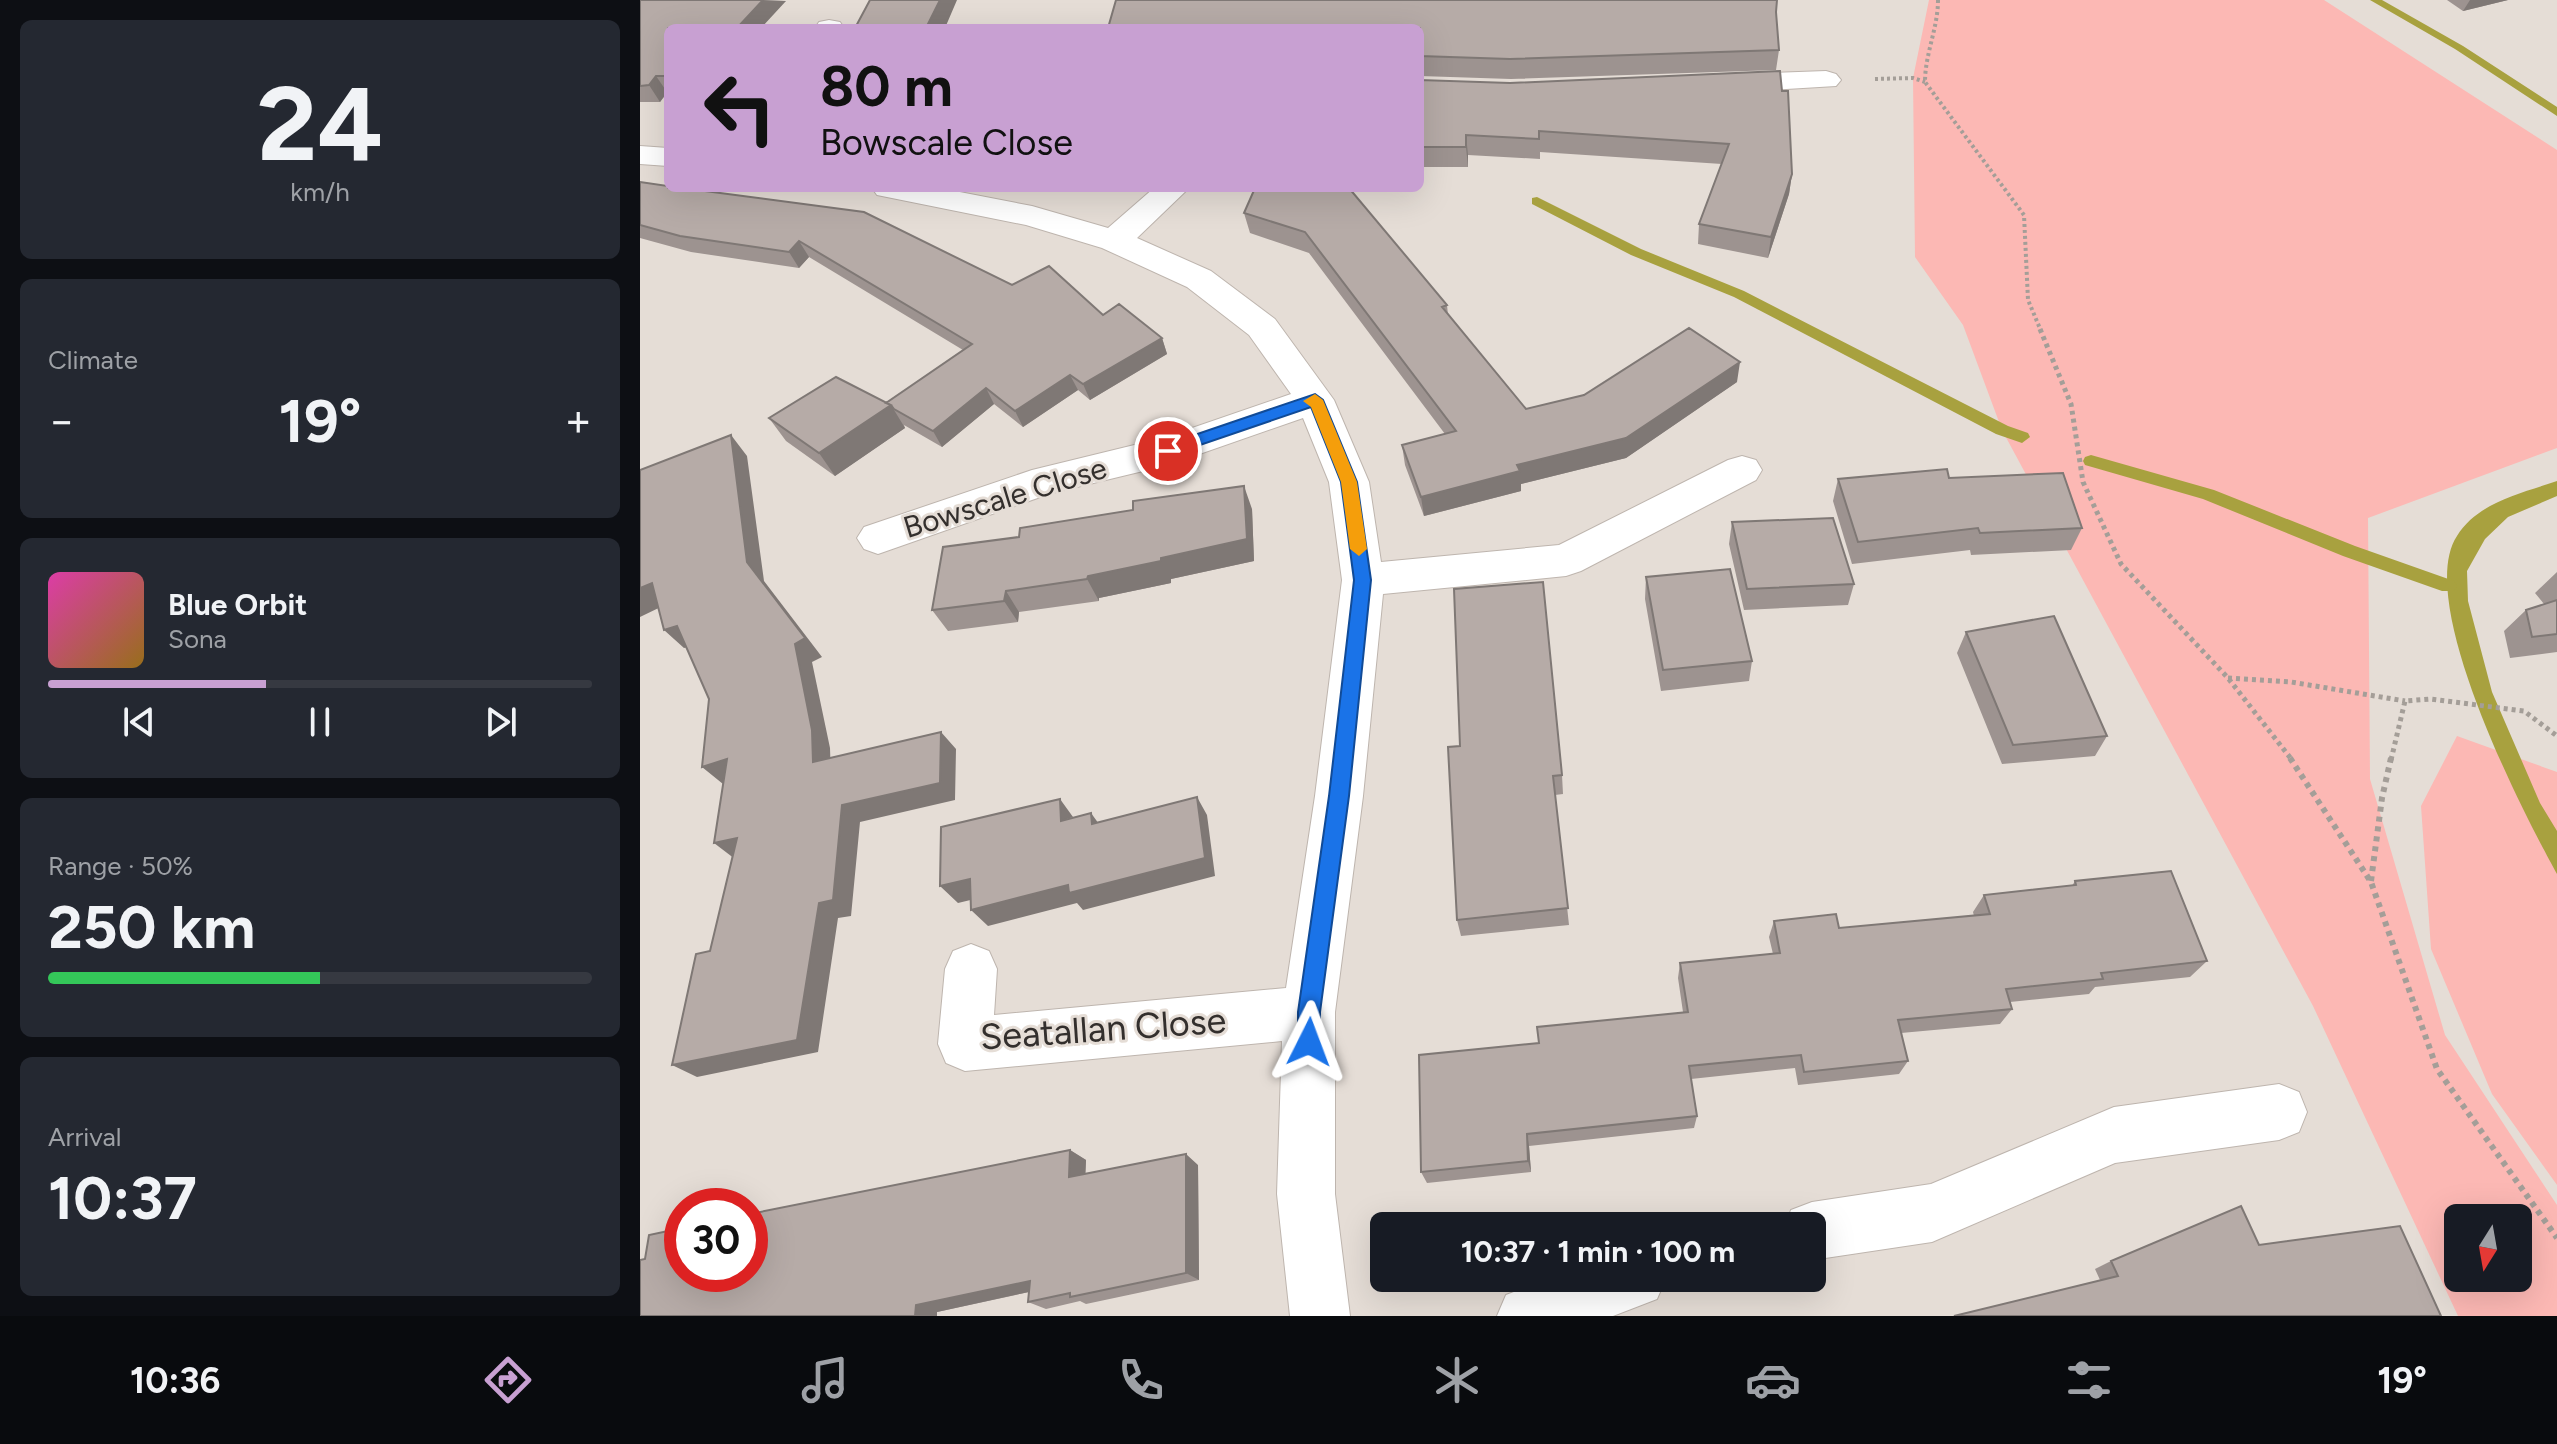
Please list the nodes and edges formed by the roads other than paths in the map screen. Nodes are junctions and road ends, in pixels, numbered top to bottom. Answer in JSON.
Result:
{"nodes":[{"id":1,"x":1826,"y":80,"type":"dead end"},
{"id":2,"x":1700,"y":84,"type":"edge"},
{"id":3,"x":640,"y":155,"type":"edge"},
{"id":4,"x":664,"y":157,"type":"edge"},
{"id":5,"x":909,"y":192,"type":"edge"},
{"id":6,"x":1169,"y":192,"type":"edge"},
{"id":7,"x":1114,"y":241,"type":"junction"},
{"id":8,"x":1315,"y":400,"type":"junction"},
{"id":9,"x":1742,"y":470,"type":"dead end"},
{"id":10,"x":878,"y":538,"type":"dead end"},
{"id":11,"x":1363,"y":580,"type":"junction"},
{"id":12,"x":971,"y":969,"type":"dead end"},
{"id":13,"x":1309,"y":1012,"type":"junction"},
{"id":14,"x":2279,"y":1112,"type":"dead end"},
{"id":15,"x":1826,"y":1229,"type":"edge"},
{"id":16,"x":1596,"y":1292,"type":"edge"},
{"id":17,"x":1320,"y":1316,"type":"edge"},
{"id":18,"x":1527,"y":1316,"type":"edge"}],
"edges":[{"from":1,"to":2,"type":"street"},
{"from":3,"to":4,"type":"street"},
{"from":5,"to":7,"type":"street"},
{"from":6,"to":7,"type":"street"},
{"from":7,"to":8,"type":"street"},
{"from":8,"to":10,"type":"street","name":"Bowscale Close"},
{"from":8,"to":11,"type":"street"},
{"from":9,"to":11,"type":"street"},
{"from":11,"to":13,"type":"street"},
{"from":12,"to":13,"type":"street","name":"Seatallan Close"},
{"from":13,"to":17,"type":"street"},
{"from":14,"to":15,"type":"street"},
{"from":16,"to":18,"type":"street"}]}
